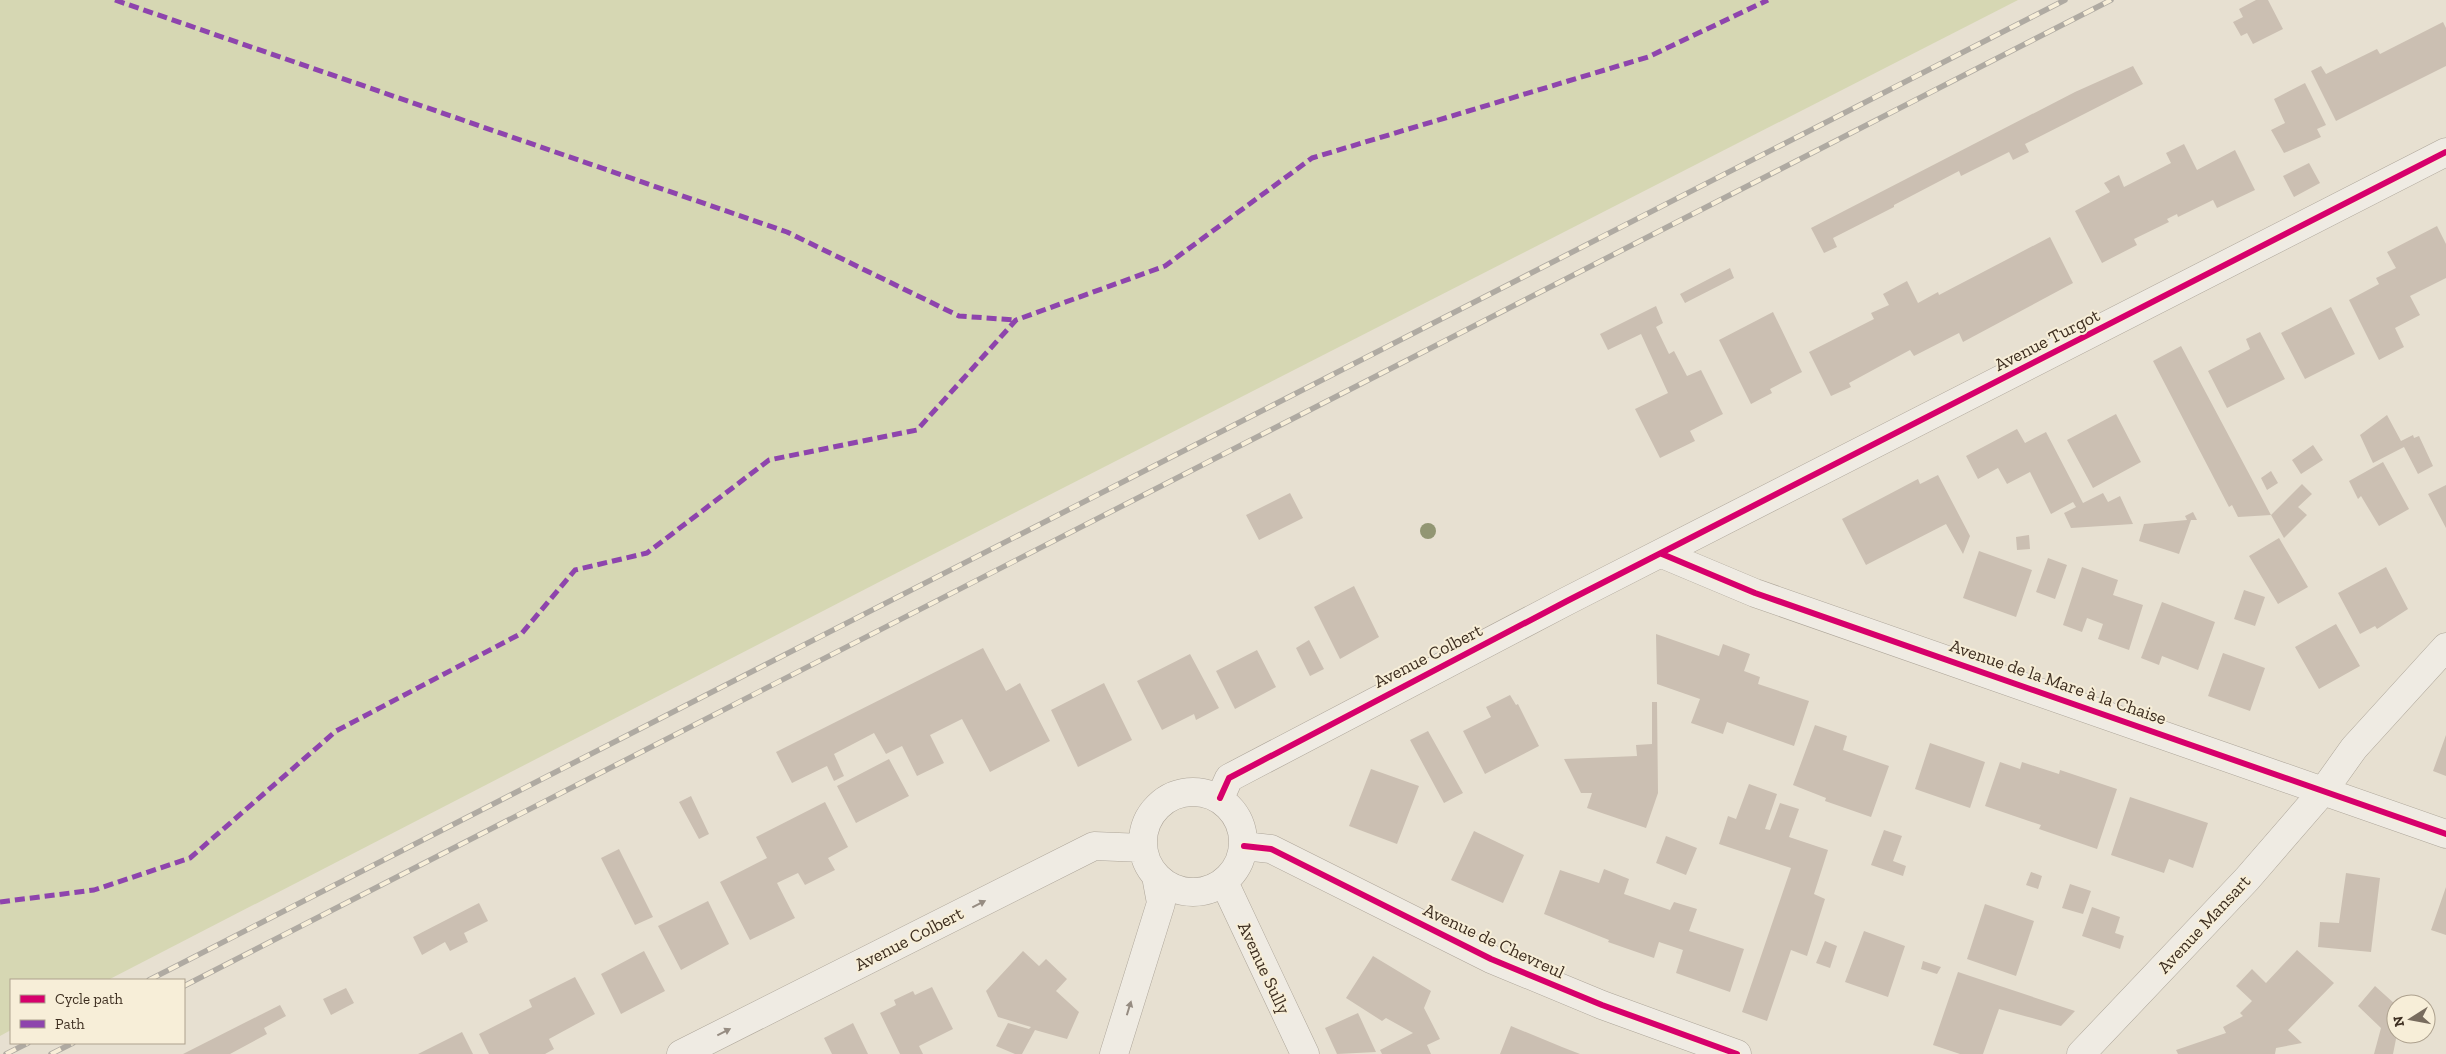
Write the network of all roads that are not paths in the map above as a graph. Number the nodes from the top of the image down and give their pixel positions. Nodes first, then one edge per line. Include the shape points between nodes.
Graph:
1 (2446, 152) edge
2 (1662, 554) junction
3 (2446, 646) edge
4 (2324, 790) junction
5 (1220, 798) junction
6 (2446, 834) edge
7 (1244, 846) junction
8 (1143, 848) junction
9 (1156, 876) junction
10 (1224, 882) junction
11 (681, 1054) edge
12 (1114, 1054) edge
13 (1305, 1054) edge
14 (1737, 1054) edge
15 (2081, 1054) edge

1 - 2 street, Avenue Turgot
2 - 4 street, Avenue de la Mare à la Chaise via 1755,592
2 - 5 street, Avenue Colbert via 1430,671 1229,778
3 - 4 street, Avenue Mansart via 2354,748
4 - 6 street, Avenue de la Mare à la Chaise
4 - 15 street, Avenue Mansart via 2246,879
5 - 7 street via 1239,818
5 - 8 street via 1204,792 1172,795 1149,817
7 - 10 street via 1241,860
7 - 14 street, Avenue de Chevreul via 1270,849 1491,959 1602,1005
8 - 9 street via 1147,863
11 -> 8 street, Avenue Colbert via 1094,846
9 - 10 street via 1181,891 1211,889
12 -> 9 street via 1161,903
10 - 13 street, Avenue Sully

